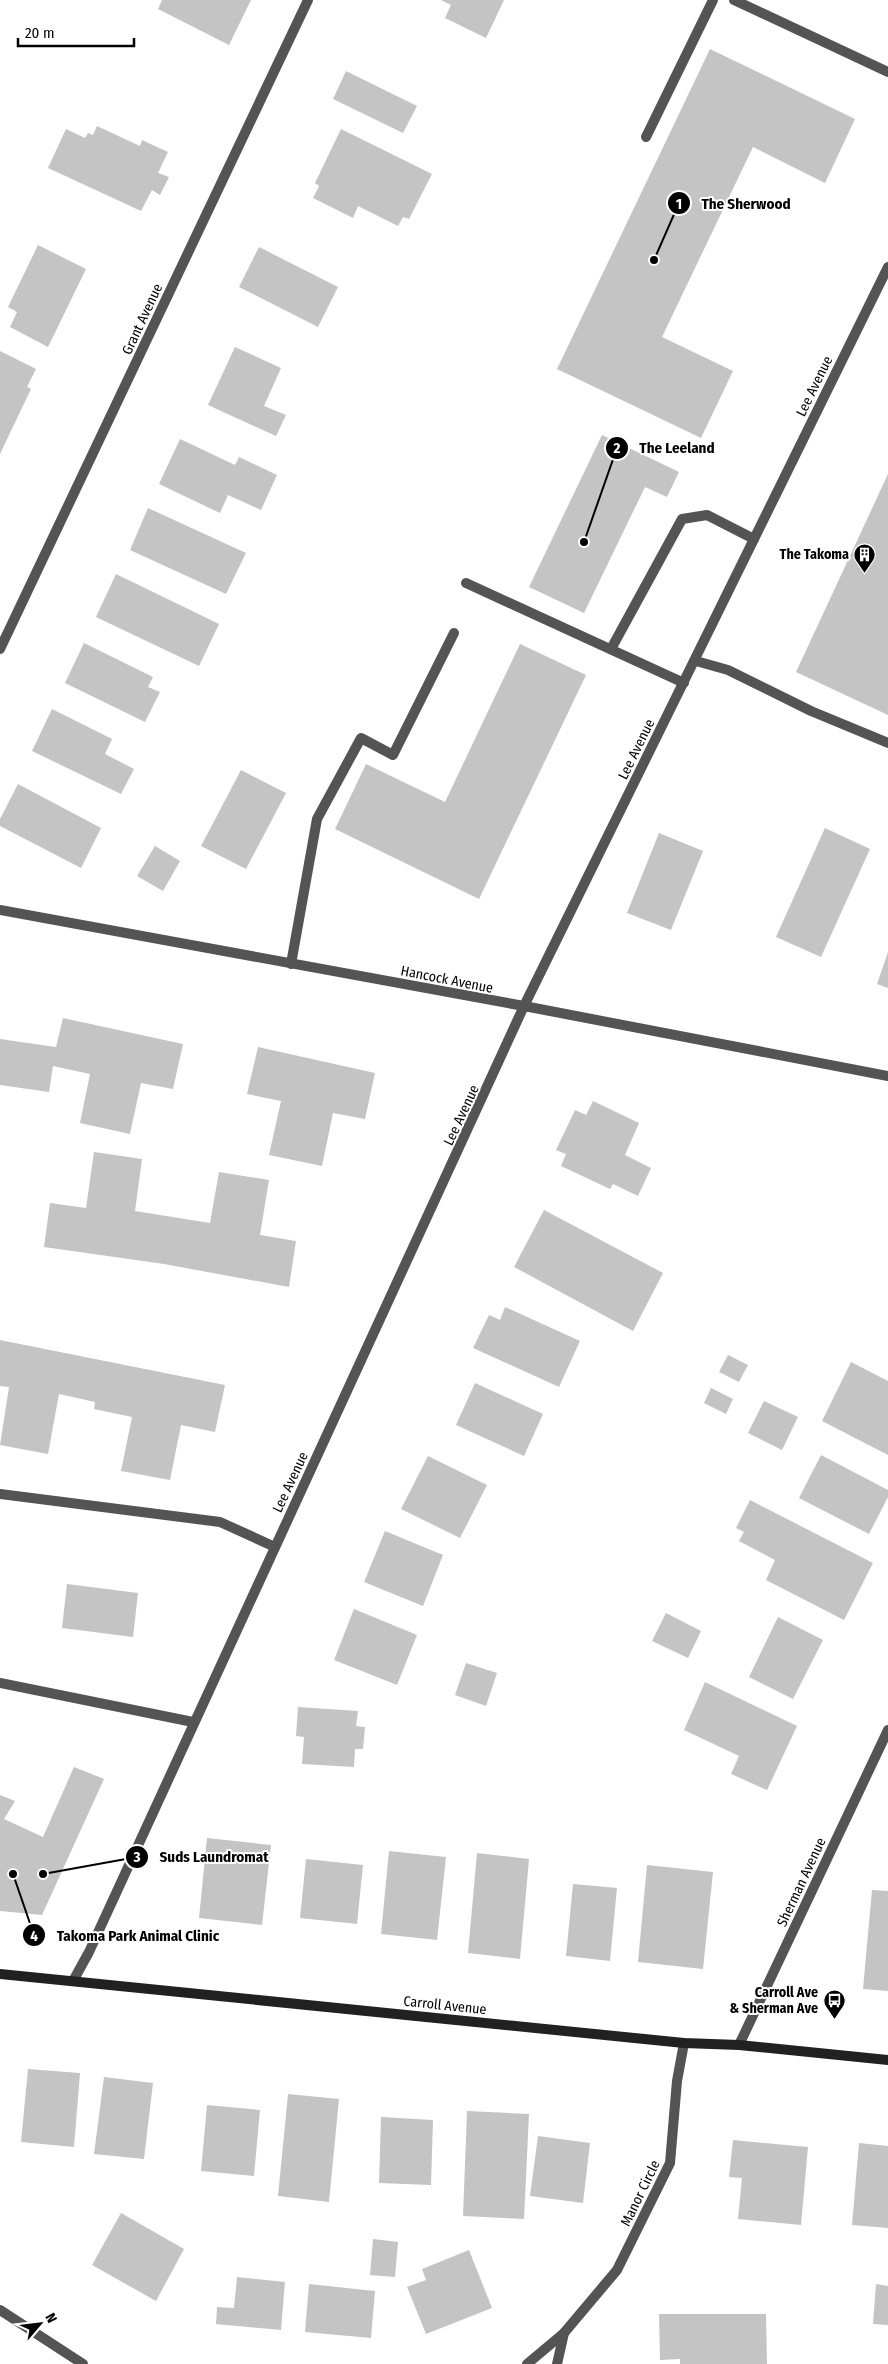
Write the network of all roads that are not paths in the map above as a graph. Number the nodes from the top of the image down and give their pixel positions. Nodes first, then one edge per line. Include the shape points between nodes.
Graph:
1 (308, 0) edge
2 (713, 0) edge
3 (734, 0) edge
4 (888, 72) edge
5 (646, 137) dead end
6 (888, 267) edge
7 (754, 540) junction
8 (466, 583) dead end
9 (454, 633) dead end
10 (0, 649) edge
11 (611, 649) junction
12 (696, 661) junction
13 (684, 683) junction
14 (888, 743) edge
15 (0, 910) edge
16 (291, 964) junction
17 (524, 1006) junction
18 (888, 1076) edge
19 (0, 1494) edge
20 (275, 1547) junction
21 (0, 1683) edge
22 (193, 1722) junction
23 (888, 1730) edge
24 (0, 1974) edge
25 (73, 1981) junction
26 (684, 2042) junction
27 (739, 2045) junction
28 (888, 2060) edge
29 (0, 2310) edge
30 (564, 2333) junction
31 (83, 2364) edge
32 (528, 2364) edge
33 (557, 2364) edge

1 - 10 street, Grant Avenue
2 - 5 street
3 - 4 street
6 - 7 street, Lee Avenue
7 - 11 street via 707,515 682,520
7 - 12 street, Lee Avenue
8 - 11 street
9 - 16 street via 392,755 361,738 317,819
11 - 13 street
12 - 13 street, Lee Avenue
12 - 14 street via 728,670 811,711
13 - 17 street, Lee Avenue
15 - 16 street, Hancock Avenue
16 - 17 street, Hancock Avenue
17 - 18 street, Hancock Avenue
17 - 20 street, Lee Avenue
19 - 20 street via 220,1522
20 - 22 street, Lee Avenue
21 - 22 street
22 - 25 street, Lee Avenue
23 - 27 street, Sherman Avenue
24 - 25 main road, Carroll Avenue
25 - 26 main road, Carroll Avenue
26 - 27 main road, Carroll Avenue
26 - 30 street, Manor Circle via 670,2163 618,2270
27 - 28 main road, Carroll Avenue
29 - 31 street
30 - 32 street, Manor Circle
30 - 33 street, Manor Circle

